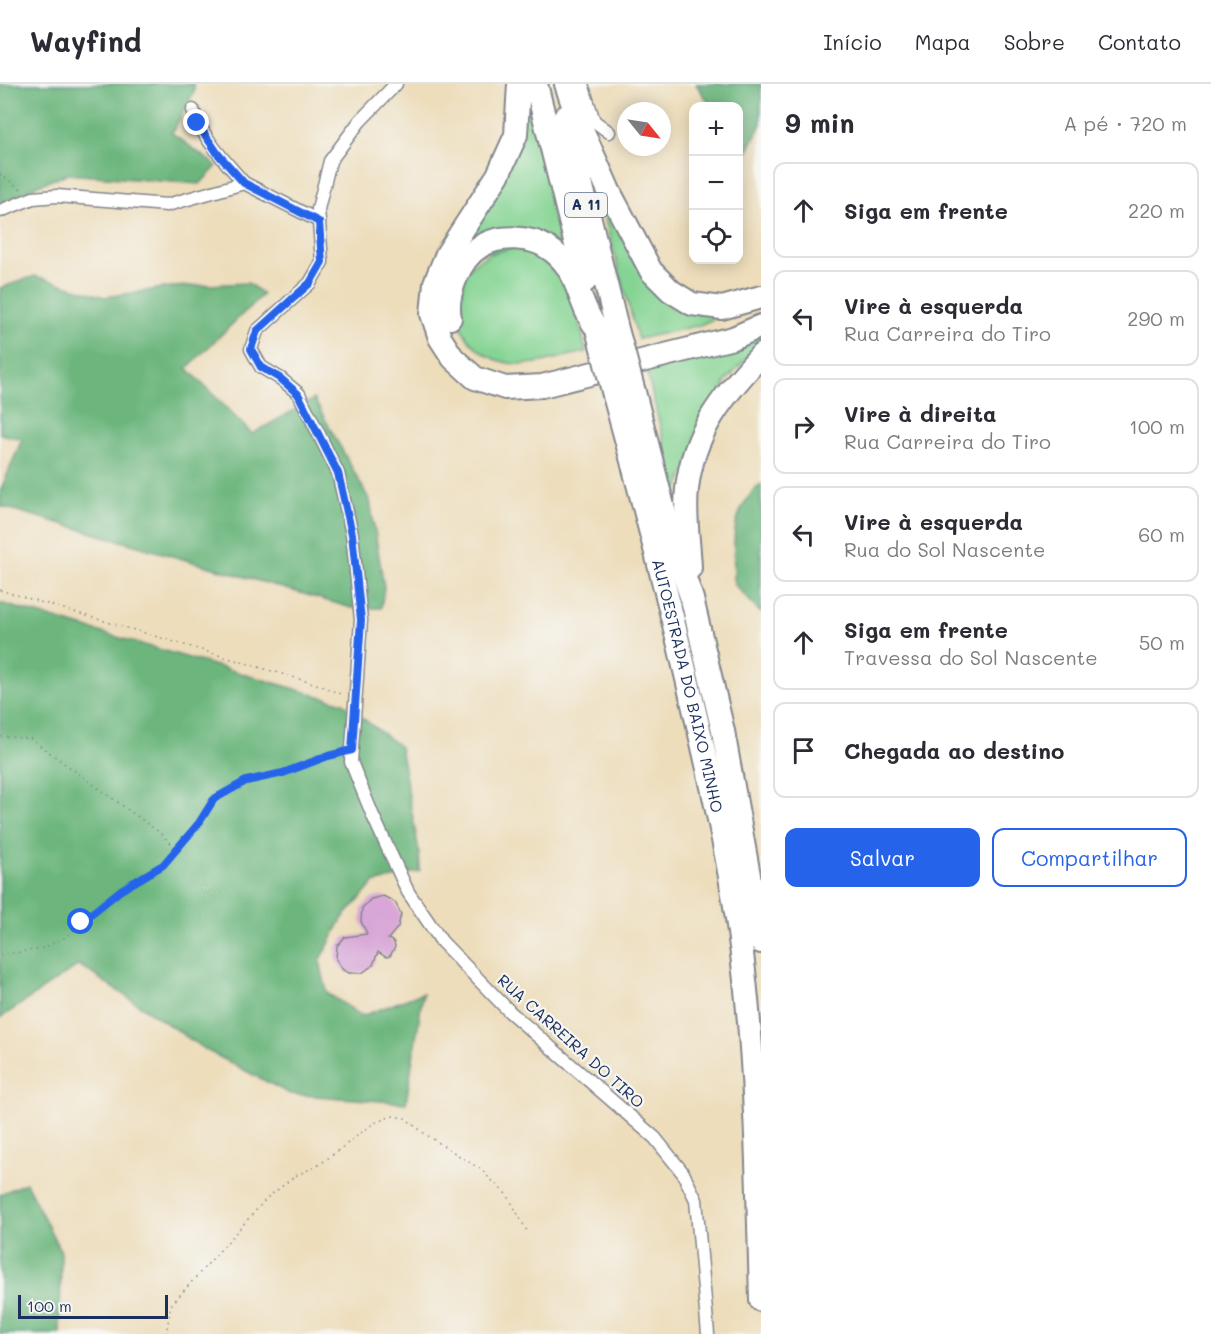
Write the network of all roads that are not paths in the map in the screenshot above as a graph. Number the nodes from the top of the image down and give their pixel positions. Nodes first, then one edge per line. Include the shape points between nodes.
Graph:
1 (396, 84) edge
2 (519, 84) edge
3 (536, 84) edge
4 (557, 84) edge
5 (566, 84) edge
6 (582, 84) edge
7 (193, 110) dead end
8 (609, 132) dead end
9 (244, 183) junction
10 (0, 211) edge
11 (319, 222) junction
12 (761, 297) edge
13 (761, 308) edge
14 (761, 326) edge
15 (606, 327) junction
16 (761, 355) edge
17 (624, 393) junction
18 (692, 599) junction
19 (761, 942) edge
20 (761, 1300) edge
21 (708, 1334) edge

1 - 11 street, RUA CARREIRA DO TIRO via 330,161 318,209
2 - 14 highway via 516,135 498,176 447,254 435,283 432,314 440,338 453,358 475,378 505,388 542,386 733,338
3 - 15 highway, AUTOESTRADA DO BAIXO MINHO / A 11
4 - 15 highway, AUTOESTRADA DO BAIXO MINHO / A 11
5 - 12 highway via 609,191 651,271 670,291 692,304 722,308
6 - 8 street via 594,121
7 - 9 street via 214,148
9 - 10 street via 167,205 57,196 33,198
9 - 11 street
11 - 21 street, RUA CARREIRA DO TIRO via 322,262 310,283 257,331 251,349 261,367 298,394 338,473 352,534 361,620 351,762 404,883 442,942 510,1012 655,1138 683,1173 696,1200
13 - 15 highway via 756,314 729,324 540,371 509,373 482,364 463,348 448,311 450,290 463,264 481,246 526,238 547,247 566,263 588,317
15 - 17 highway, AUTOESTRADA DO BAIXO MINHO / A 11, bridge
16 - 18 highway via 722,399 695,450 687,490
17 - 18 highway, AUTOESTRADA DO BAIXO MINHO / A 11
17 - 20 highway, AUTOESTRADA DO BAIXO MINHO / A 11 via 711,781 742,953 756,1138
18 - 19 highway, AUTOESTRADA DO BAIXO MINHO / A 11 via 728,753

